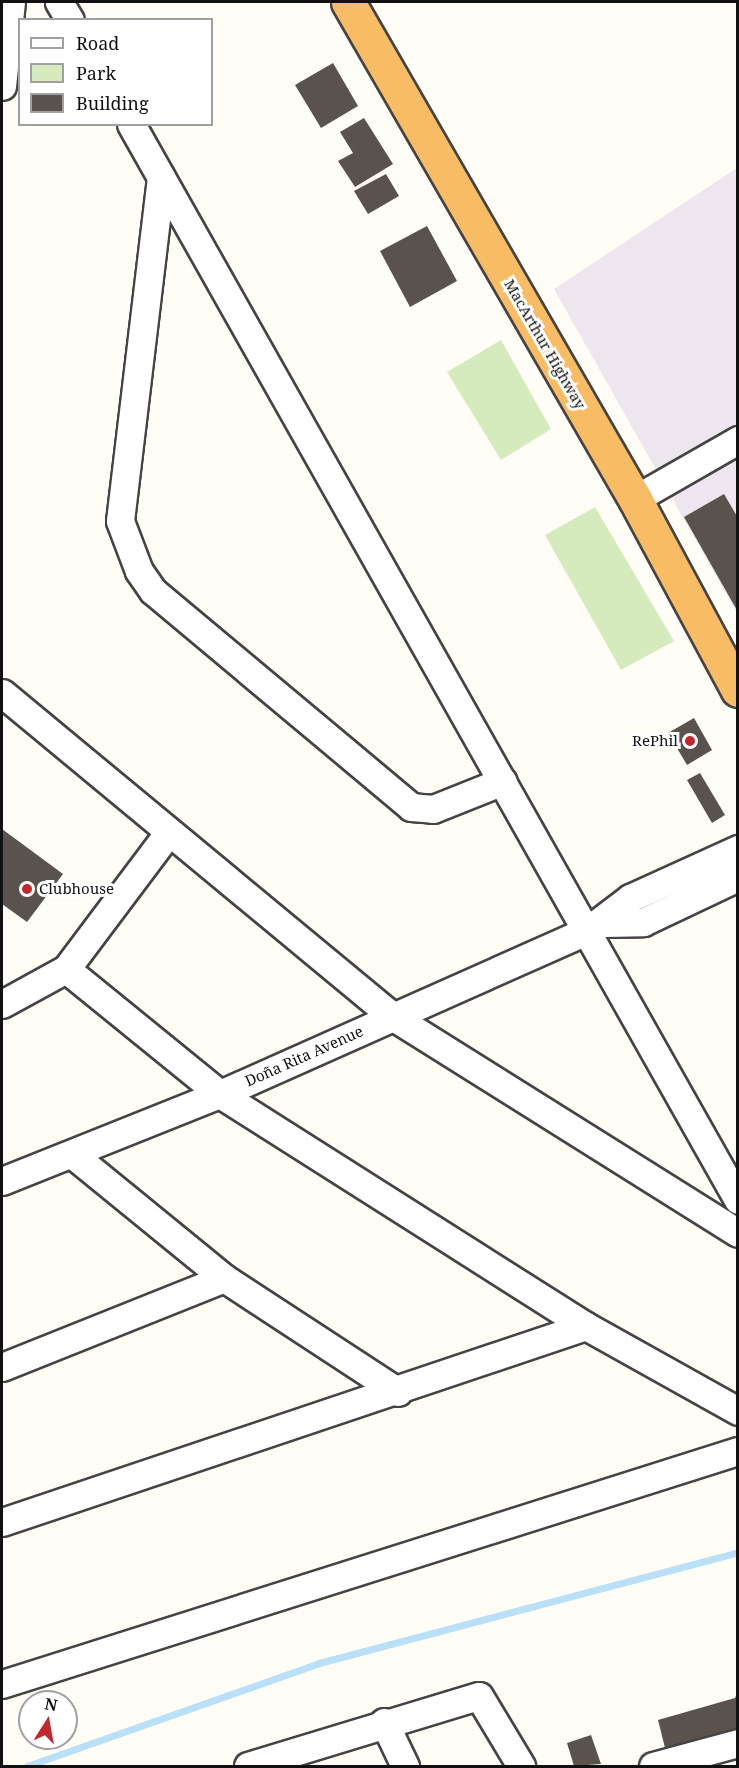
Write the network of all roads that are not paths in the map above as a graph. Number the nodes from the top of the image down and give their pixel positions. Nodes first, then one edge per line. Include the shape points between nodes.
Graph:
1 (11, 2) edge
2 (59, 2) edge
3 (348, 2) edge
4 (69, 18) edge
5 (2, 86) edge
6 (132, 126) edge
7 (161, 177) junction
8 (738, 440) edge
9 (635, 499) junction
10 (738, 690) edge
11 (2, 693) edge
12 (503, 781) junction
13 (169, 832) junction
14 (738, 849) edge
15 (738, 877) edge
16 (596, 927) junction
17 (66, 969) junction
18 (2, 1004) edge
19 (392, 1016) junction
20 (220, 1094) junction
21 (72, 1154) junction
22 (2, 1181) edge
23 (738, 1200) edge
24 (738, 1233) edge
25 (224, 1278) junction
26 (586, 1326) junction
27 (2, 1367) edge
28 (398, 1392) junction
29 (738, 1411) edge
30 (738, 1451) edge
31 (2, 1522) edge
32 (2, 1684) edge
33 (384, 1722) junction
34 (738, 1743) edge
35 (287, 1761) edge
36 (248, 1767) edge
37 (405, 1767) edge
38 (521, 1767) edge
39 (653, 1767) edge

1 - 5 street
2 - 4 street
3 - 9 highway, MacArthur Highway
6 - 7 street
7 - 12 street
7 - 12 street via 120,521 139,572 153,591 411,807 433,809
8 - 9 street
9 - 10 highway, MacArthur Highway
11 - 13 street
12 - 16 street
13 - 17 street
13 - 19 street
14 - 16 street, Doña Rita Avenue via 630,898
15 - 16 street, Doña Rita Avenue via 643,922
16 - 19 street, Doña Rita Avenue
16 - 23 street
17 - 18 street
17 - 20 street
19 - 20 street, Doña Rita Avenue
19 - 24 street
20 - 21 street, Doña Rita Avenue
20 - 26 street
21 - 22 street, Doña Rita Avenue
21 - 25 street
25 - 27 street
25 - 28 street
26 - 28 street
26 - 29 street
28 - 31 street
30 - 32 street
33 - 35 street
33 - 37 street
33 - 38 street via 479,1696
34 - 39 street
35 - 36 street

